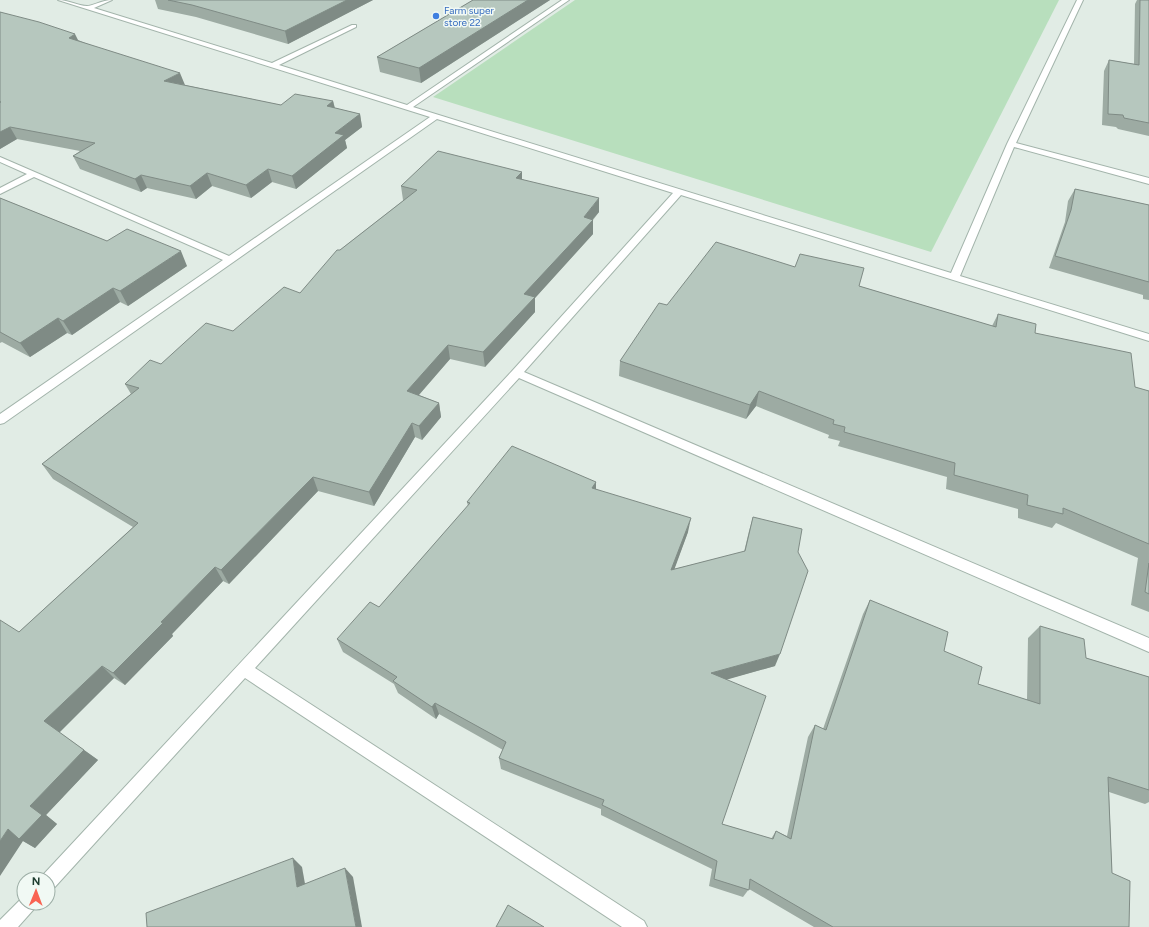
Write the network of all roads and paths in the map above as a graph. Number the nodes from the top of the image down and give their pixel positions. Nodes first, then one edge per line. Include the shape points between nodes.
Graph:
1 (61, 0) edge
2 (109, 0) edge
3 (566, 0) edge
4 (1080, 0) edge
5 (88, 8) junction
6 (354, 26) dead end
7 (272, 66) junction
8 (407, 108) junction
9 (436, 116) junction
10 (1011, 144) junction
11 (0, 159) edge
12 (34, 174) junction
13 (1149, 181) edge
14 (0, 191) edge
15 (679, 192) junction
16 (230, 260) junction
17 (954, 278) junction
18 (1149, 338) edge
19 (518, 373) junction
20 (0, 420) edge
21 (1149, 645) edge
22 (244, 669) junction
23 (56, 873) edge
24 (21, 911) edge
25 (6, 927) edge
26 (638, 927) edge

1 - 5 street
2 - 5 street
3 - 8 street
4 - 10 street
5 - 7 street
6 - 7 street
7 - 8 street
8 - 9 street
9 - 15 street
9 - 16 street
10 - 13 street
10 - 17 street
11 - 12 street
12 - 14 street
12 - 16 street
15 - 17 street
15 - 19 street
16 - 20 street
17 - 18 street
19 - 21 street
19 - 22 street
22 - 23 street
22 - 26 street
24 - 25 street

